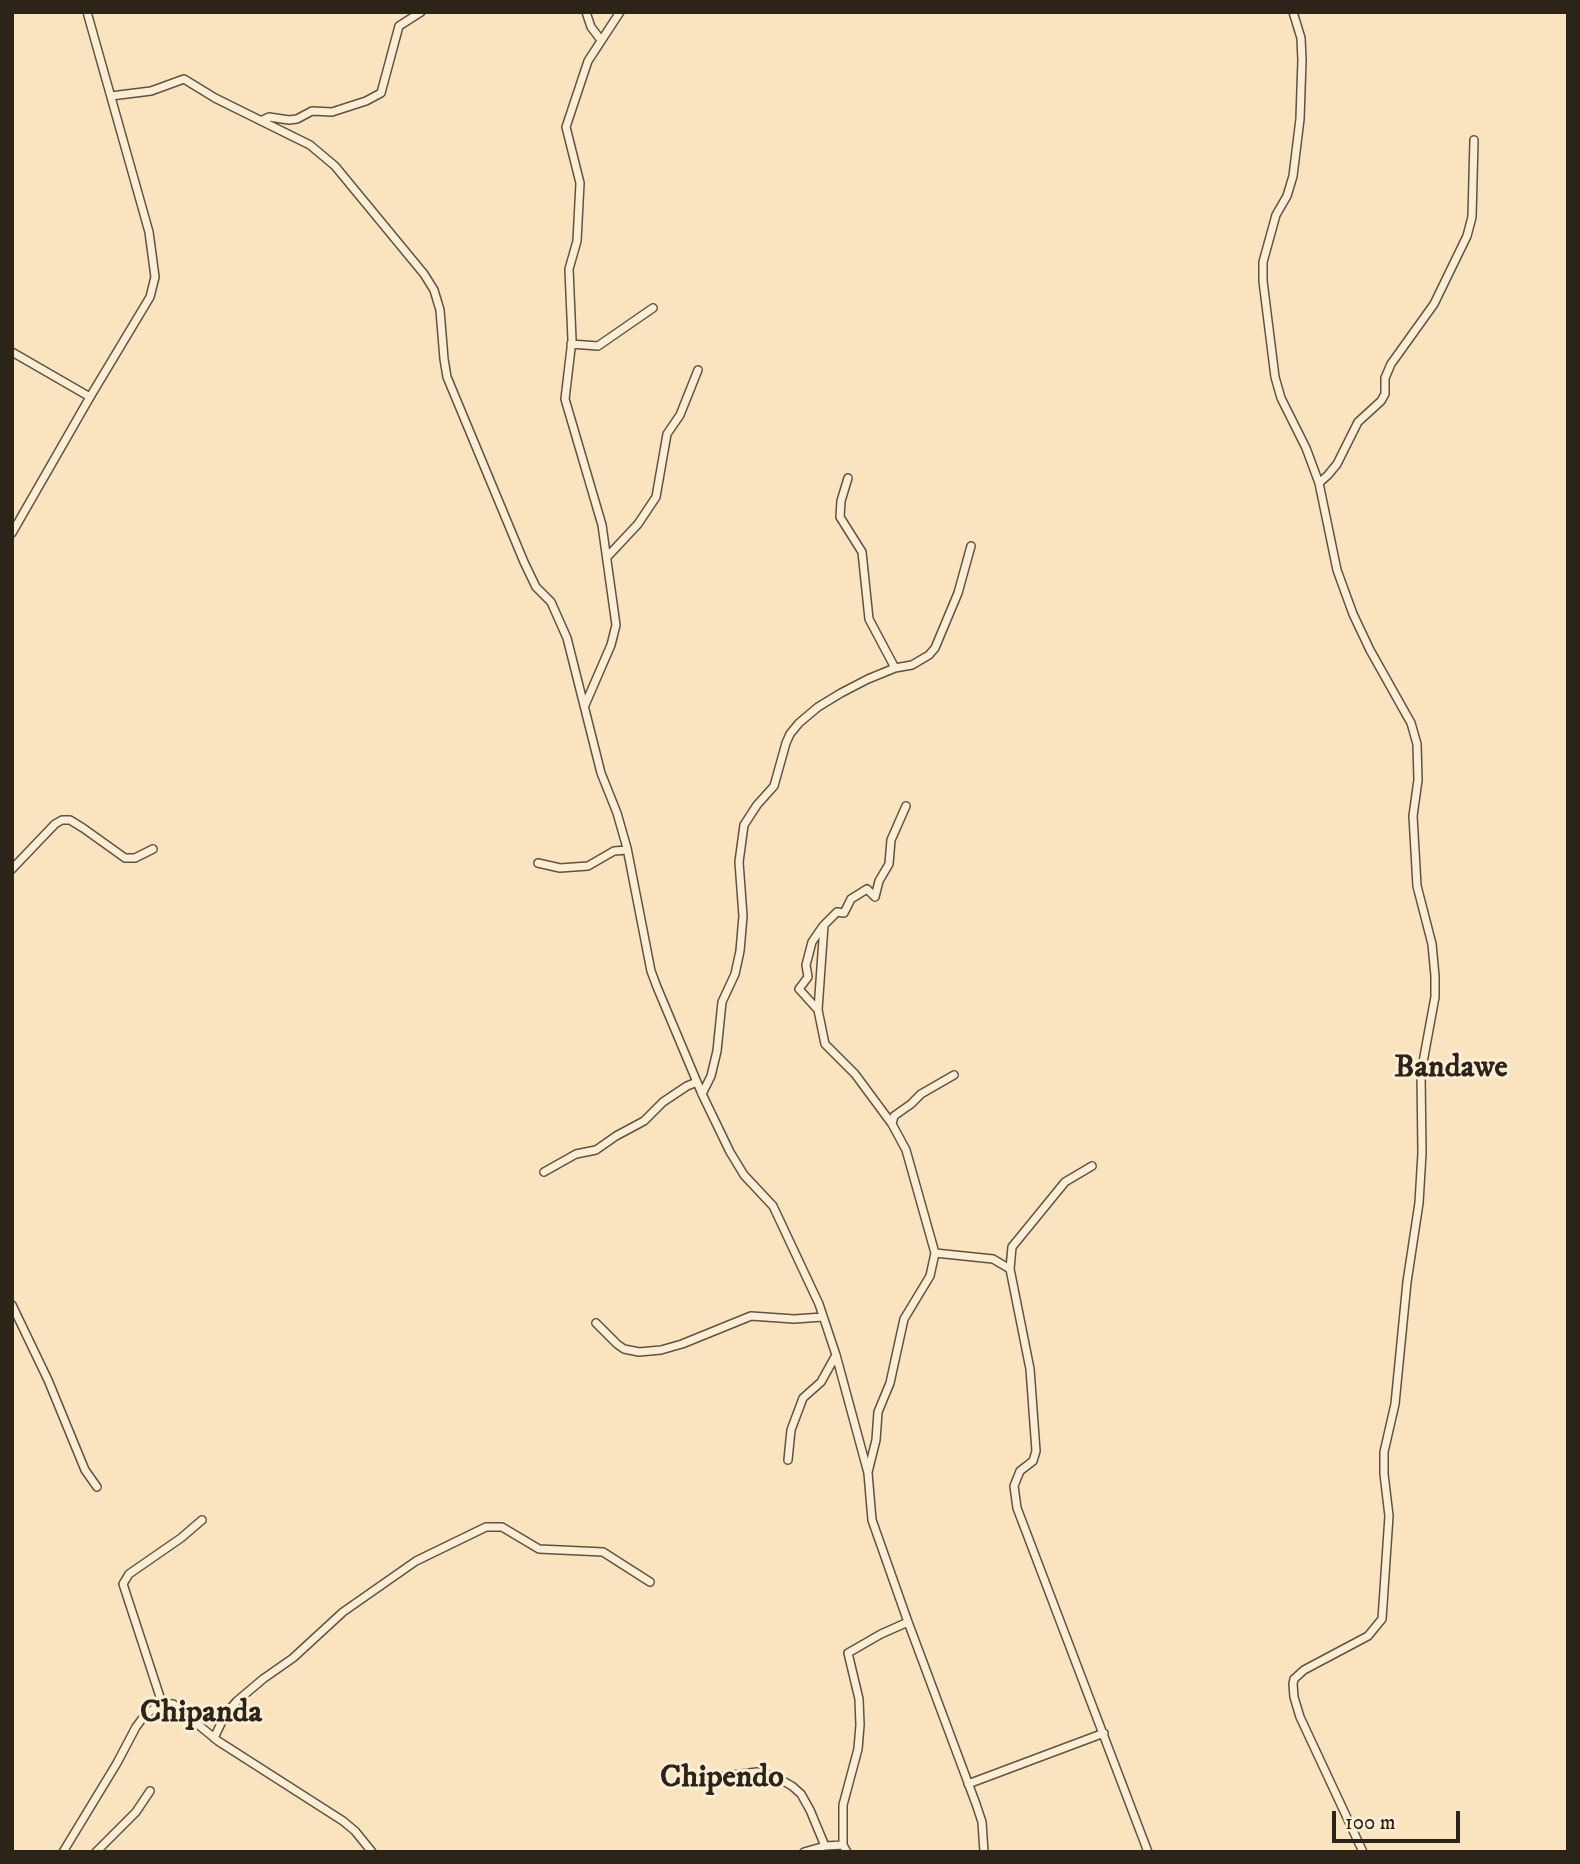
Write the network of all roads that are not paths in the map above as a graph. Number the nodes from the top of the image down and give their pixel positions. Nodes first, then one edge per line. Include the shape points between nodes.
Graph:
1 (87, 12) edge
2 (421, 12) edge
3 (586, 12) edge
4 (620, 12) edge
5 (1293, 12) edge
6 (601, 40) junction
7 (111, 96) junction
8 (261, 121) junction
9 (1474, 140) dead end
10 (653, 308) dead end
11 (571, 344) junction
12 (12, 352) edge
13 (698, 370) dead end
14 (90, 397) junction
15 (848, 478) dead end
16 (1319, 483) junction
17 (12, 533) edge
18 (971, 547) dead end
19 (608, 556) junction
20 (895, 668) junction
21 (584, 705) junction
22 (906, 806) dead end
23 (153, 849) dead end
24 (627, 850) junction
25 (538, 863) dead end
26 (12, 869) edge
27 (824, 925) junction
28 (818, 1010) junction
29 (954, 1075) dead end
30 (697, 1082) junction
31 (702, 1094) junction
32 (892, 1124) junction
33 (1092, 1166) dead end
34 (544, 1172) dead end
35 (935, 1253) junction
36 (1010, 1269) junction
37 (12, 1304) edge
38 (823, 1317) junction
39 (596, 1323) dead end
40 (836, 1355) junction
41 (788, 1460) dead end
42 (868, 1473) junction
43 (97, 1487) dead end
44 (202, 1520) dead end
45 (650, 1582) dead end
46 (908, 1622) junction
47 (162, 1703) junction
48 (1104, 1733) junction
49 (214, 1738) junction
50 (717, 1777) dead end
51 (968, 1784) junction
52 (150, 1791) dead end
53 (825, 1846) junction
54 (845, 1848) edge
55 (63, 1852) edge
56 (96, 1852) edge
57 (372, 1852) edge
58 (804, 1852) edge
59 (984, 1852) edge
60 (1147, 1852) edge
61 (1363, 1852) edge

1 - 7 street
2 - 8 street via 399,26 381,93 332,111
3 - 6 street
4 - 6 street
5 - 16 street via 1301,37 1300,119 1293,176 1265,251 1263,282 1275,377
6 - 11 street via 581,78 566,127 580,183 577,241 569,269
7 - 8 street via 151,91 184,79
7 - 14 street via 149,232 155,277 149,297
8 - 21 street via 310,145 335,166 434,290 447,377 524,562 567,638
9 - 16 street via 1468,236 1434,304 1391,364 1381,401 1358,422 1337,464
10 - 11 street via 598,346
11 - 19 street via 565,399
12 - 14 street
13 - 19 street via 667,434 656,496
14 - 17 street
15 - 20 street via 840,517 862,552 867,613
16 - 61 street via 1337,570 1417,744 1413,816 1417,886 1435,976 1422,1073 1419,1203 1395,1404 1384,1452 1389,1516 1382,1619 1368,1636 1304,1670 1293,1684 1300,1717
18 - 20 street via 958,593 934,648 924,659
19 - 21 street via 615,634
20 - 31 street via 841,693 800,723 786,743 774,786 744,825 738,862 743,916 740,951 722,1002 713,1068
21 - 24 street
22 - 27 street via 875,897 867,889 851,900 844,913 836,912
23 - 26 street via 125,858 77,824 62,820
24 - 25 street via 614,851 588,866 560,868
24 - 30 street via 651,971
27 - 28 street
27 - 28 street via 811,942 807,977 799,989
28 - 32 street via 825,1044 855,1074
29 - 32 street via 921,1094 894,1116
30 - 31 street
30 - 34 street via 596,1150 576,1154
31 - 38 street via 744,1175 773,1206
32 - 35 street via 913,1168
33 - 36 street via 1065,1182 1021,1235 1012,1247
35 - 36 street via 992,1259
35 - 42 street via 930,1276 904,1319 890,1383 878,1412
36 - 48 street via 1030,1369 1036,1451 1013,1486 1017,1508
37 - 43 street via 85,1470
38 - 39 street via 751,1316 682,1344 639,1352 617,1344
38 - 40 street
40 - 41 street via 821,1381 803,1398 791,1430
40 - 42 street
42 - 46 street via 872,1520
44 - 47 street via 123,1584
45 - 49 street via 603,1552 539,1549 502,1527 486,1527 416,1561 344,1612 237,1702
46 - 51 street
46 - 54 street via 848,1653 860,1725 843,1805
47 - 49 street via 173,1704
47 - 55 street via 136,1727
48 - 51 street
48 - 60 street
49 - 57 street via 343,1821
50 - 53 street via 757,1772 792,1786 810,1810
51 - 59 street via 982,1822
52 - 56 street
53 - 54 street
53 - 58 street

